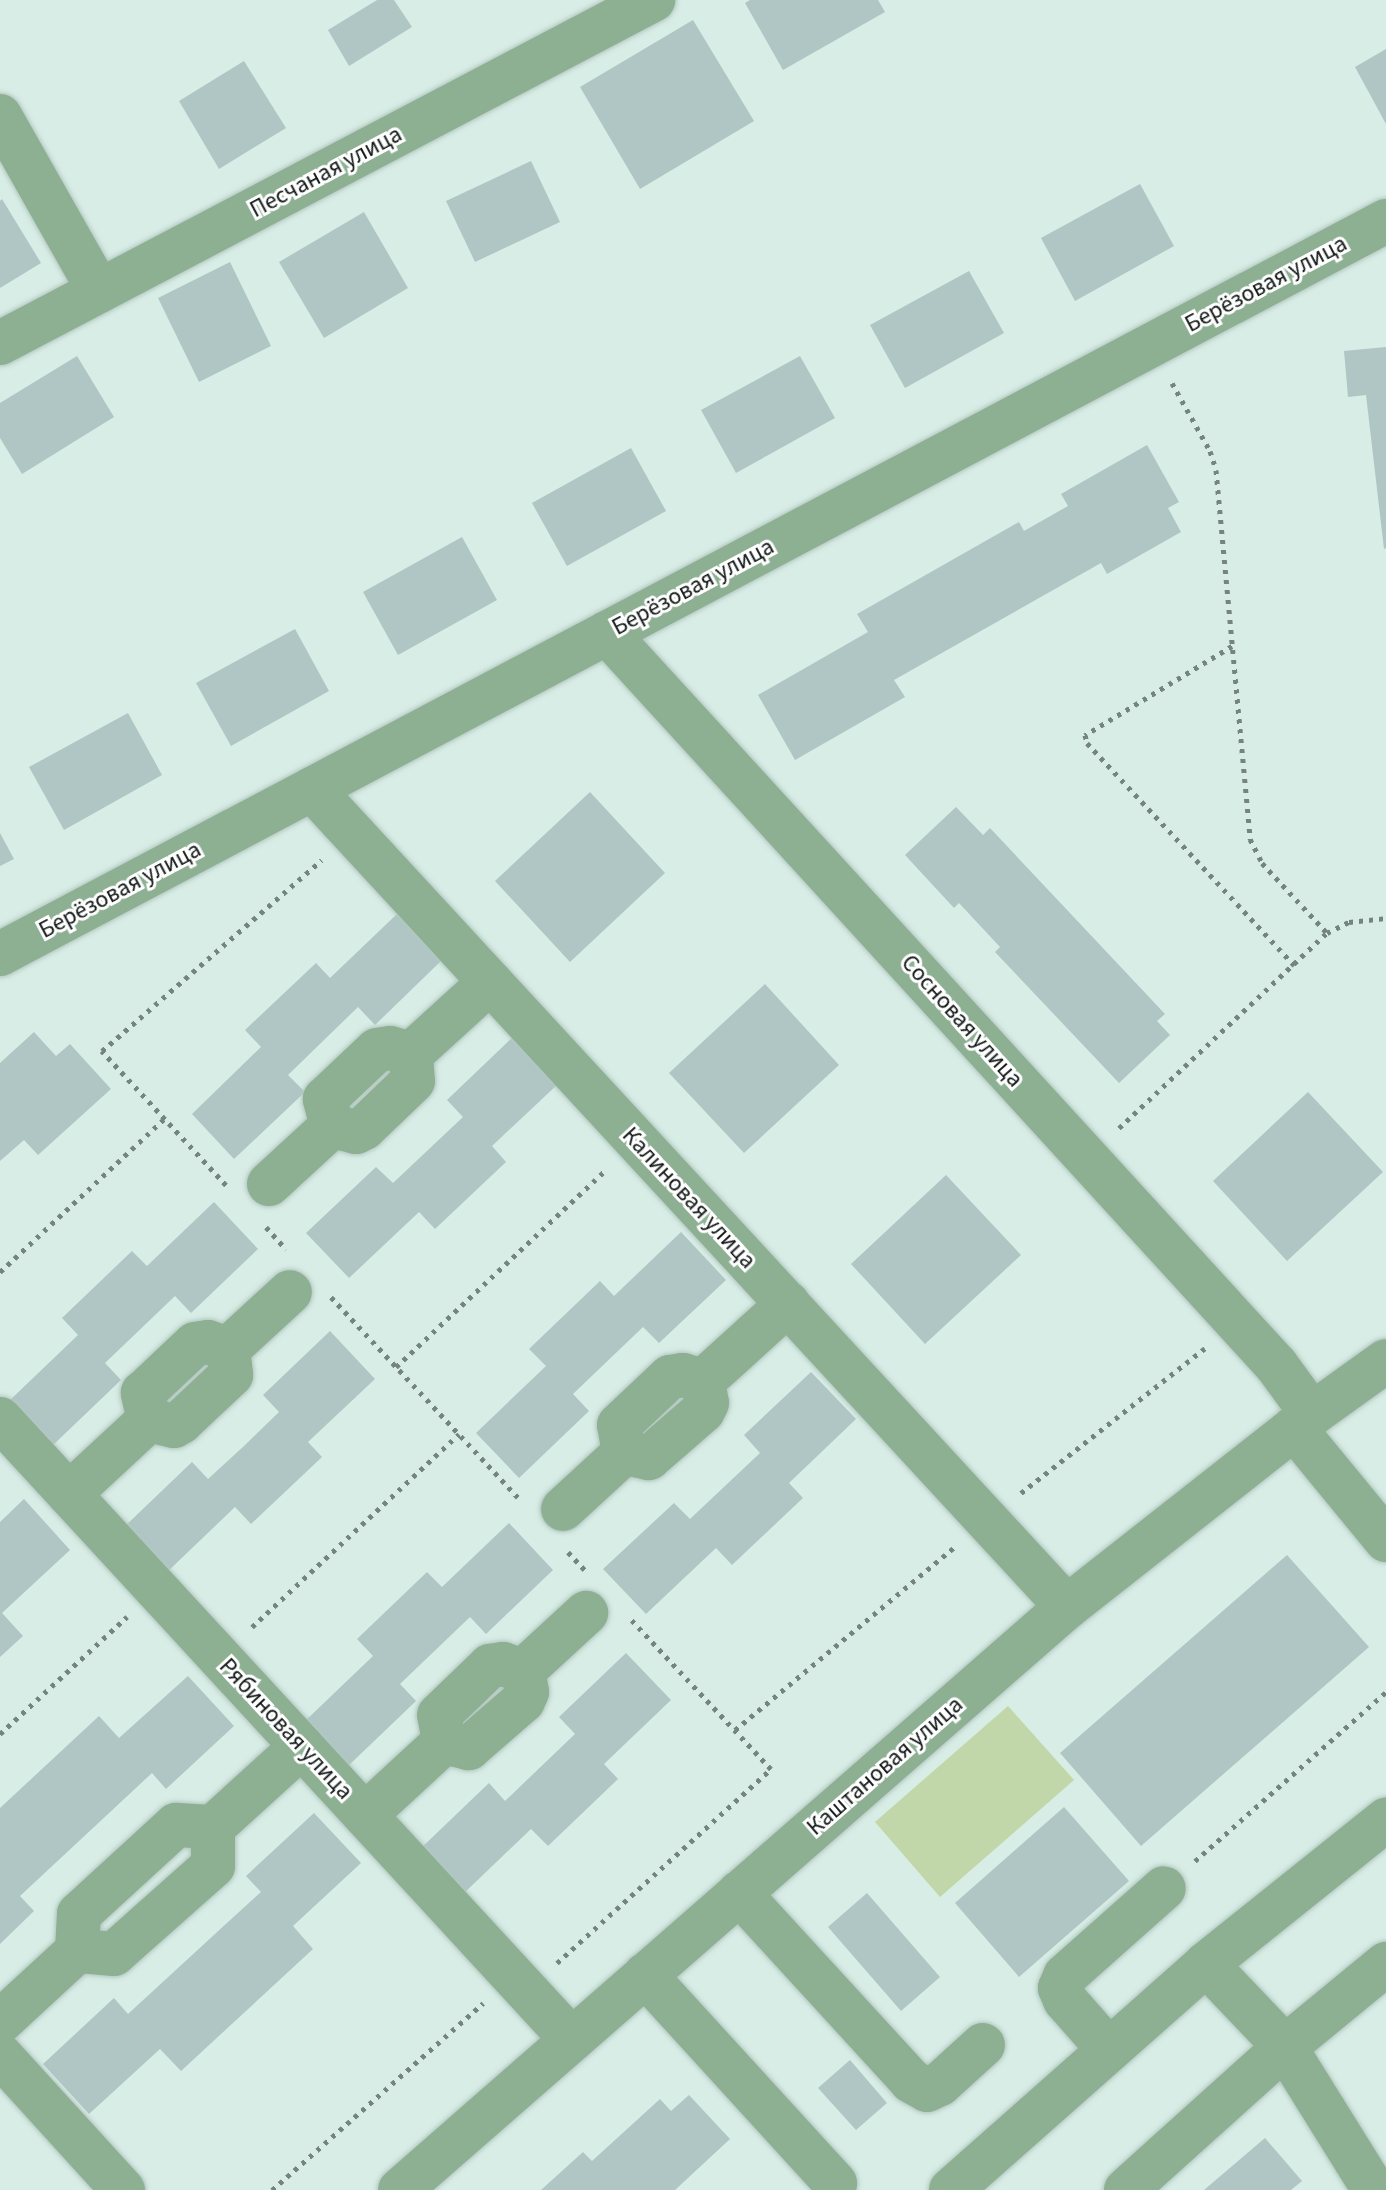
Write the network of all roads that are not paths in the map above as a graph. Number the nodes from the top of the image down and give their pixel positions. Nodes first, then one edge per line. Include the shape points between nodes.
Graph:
1 (653, 0) edge
2 (594, 13) edge
3 (0, 116) edge
4 (1386, 221) edge
5 (99, 291) junction
6 (0, 343) edge
7 (607, 633) junction
8 (312, 789) junction
9 (0, 954) edge
10 (490, 982) junction
11 (253, 1198) road end
12 (300, 1276) road end
13 (788, 1304) junction
14 (1386, 1361) edge
15 (1303, 1421) junction
16 (3, 1428) edge
17 (69, 1494) junction
18 (550, 1520) road end
19 (1386, 1540) edge
20 (600, 1600) road end
21 (1067, 1607) junction
22 (302, 1746) junction
23 (365, 1815) junction
24 (1386, 1820) edge
25 (1164, 1888) road end
26 (739, 1893) junction
27 (1206, 1964) junction
28 (1386, 1964) edge
29 (645, 1975) junction
30 (0, 2022) edge
31 (572, 2040) junction
32 (983, 2045) dead end
33 (1285, 2047) junction
34 (1109, 2050) junction
35 (0, 2055) edge
36 (835, 2183) dead end
37 (123, 2190) edge
38 (400, 2190) edge
39 (951, 2190) edge
40 (1126, 2190) edge
41 (1374, 2190) edge

1 - 2 street, Песчаная улица
2 - 5 street, Песчаная улица
3 - 5 street
4 - 7 street, Берёзовая улица
5 - 6 street, Песчаная улица
7 - 8 street, Берёзовая улица
7 - 15 street, Сосновая улица via 1277,1366
8 - 9 street, Берёзовая улица
8 - 10 street, Калиновая улица
10 - 11 street via 411,1054 377,1050 325,1099 332,1126
10 - 13 street, Калиновая улица
12 - 17 street via 228,1349 195,1344 143,1393 149,1420
13 - 18 street via 703,1381 670,1377 619,1425 624,1453
13 - 21 street, Калиновая улица
14 - 15 street, Каштановая улица
15 - 19 street, Сосновая улица
15 - 21 street, Каштановая улица
16 - 17 street, Рябиновая улица
17 - 22 street, Рябиновая улица
20 - 23 street via 523,1671 490,1666 439,1715 444,1742
21 - 26 street, Каштановая улица
22 - 23 street, Рябиновая улица
22 - 30 street via 213,1827 176,1825 79,1914 77,1951
23 - 31 street, Рябиновая улица
24 - 27 street
25 - 34 street via 1065,1976 1060,1988
26 - 29 street, Каштановая улица
26 - 32 street via 911,2081 927,2090 940,2084
27 - 33 street
27 - 34 street
28 - 33 street
29 - 31 street, Каштановая улица
29 - 36 street
31 - 38 street, Каштановая улица
33 - 40 street
33 - 41 street
34 - 39 street
35 - 37 street

